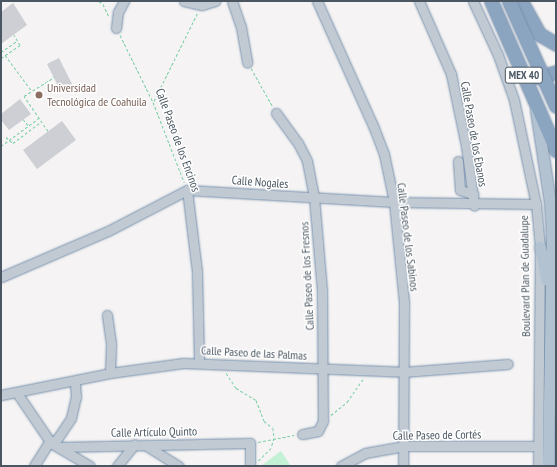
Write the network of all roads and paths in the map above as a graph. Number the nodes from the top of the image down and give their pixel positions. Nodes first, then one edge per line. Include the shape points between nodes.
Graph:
1 (99, 1) edge
2 (124, 1) edge
3 (184, 1) edge
4 (215, 1) edge
5 (232, 1) edge
6 (317, 1) edge
7 (419, 1) edge
8 (473, 1) edge
9 (491, 1) edge
10 (496, 1) edge
11 (509, 1) edge
12 (521, 1) edge
13 (202, 5) junction
14 (116, 28) junction
15 (14, 35) dead end
16 (17, 41) junction
17 (556, 44) edge
18 (1, 52) edge
19 (5, 55) junction
20 (1, 58) edge
21 (247, 62) joint
22 (556, 72) edge
23 (54, 77) dead end
24 (556, 78) edge
25 (31, 91) junction
26 (153, 102) junction
27 (535, 105) junction
28 (556, 106) edge
29 (276, 113) joint
30 (39, 118) junction
31 (23, 119) dead end
32 (42, 122) junction
33 (28, 126) junction
34 (48, 131) dead end
35 (556, 135) edge
36 (6, 137) dead end
37 (9, 141) junction
38 (1, 146) edge
39 (556, 150) edge
40 (458, 161) dead end
41 (187, 190) junction
42 (473, 194) junction
43 (314, 197) junction
44 (394, 202) junction
45 (536, 204) junction
46 (474, 205) junction
47 (540, 247) junction
48 (1, 277) edge
49 (107, 315) dead end
50 (199, 362) junction
51 (213, 363) junction
52 (508, 364) dead end
53 (322, 368) junction
54 (365, 370) junction
55 (403, 372) junction
56 (110, 373) junction
57 (75, 381) junction
58 (17, 394) junction
59 (1, 395) edge
60 (323, 422) junction
61 (550, 426) junction
62 (302, 434) joint
63 (274, 438) junction
64 (135, 444) junction
65 (250, 444) junction
66 (556, 444) edge
67 (54, 445) junction
68 (145, 445) junction
69 (404, 446) junction
70 (538, 446) junction
71 (353, 462) edge
72 (253, 464) edge
73 (34, 466) edge
74 (90, 466) edge
75 (117, 466) edge
76 (178, 466) edge
77 (341, 466) edge
78 (403, 466) edge
79 (538, 466) edge
80 (548, 466) edge

1 - 14 path, Calle Paseo de los Encinos
2 - 14 street via 118,12
3 - 13 street
4 - 13 street
5 - 21 street via 241,26
6 - 44 street, Calle Paseo de los Sabinos via 384,154
7 - 42 street, Calle Paseo de los Ebanos via 451,74 465,139
8 - 45 street, Boulevard Plan de Guadalupe via 498,55 514,100
9 - 27 highway, MEX 40
10 - 22 highway via 529,74 538,77
11 - 28 highway, MEX 40, bridge
12 - 17 highway via 539,34
13 - 26 path
14 - 26 path, Calle Paseo de los Encinos
15 - 16 path
16 - 18 path
16 - 19 path via 20,45
19 - 20 path
19 - 25 path
21 - 29 path
23 - 25 path
24 - 35 highway via 542,84 538,91
25 - 30 path via 24,96
26 - 41 path, Calle Paseo de los Encinos
27 - 39 highway, MEX 40
27 - 61 main road, Boulevard Plan de Guadalupe via 550,195 552,233
29 - 43 street, Calle Paseo de los Fresnos via 298,143 307,161
30 - 32 path
30 - 33 path
31 - 33 path
32 - 34 path
32 - 37 path via 13,143
33 - 37 path
36 - 37 path
37 - 38 path
40 - 42 street via 460,190
41 - 43 street, Calle Nogales
41 - 48 street via 108,232
41 - 50 street, Calle Paseo de los Encinos via 197,272
42 - 46 street, Calle Paseo de los Ebanos
43 - 44 street, Calle Nogales
43 - 53 street, Calle Paseo de los Fresnos via 322,290
44 - 46 street, Calle Nogales
44 - 55 street, Calle Paseo de los Sabinos via 402,267
45 - 46 street, Calle Nogales
45 - 47 street, Boulevard Plan de Guadalupe
47 - 61 main road via 546,276 545,398
47 - 70 street, Boulevard Plan de Guadalupe
49 - 56 street via 111,345
50 - 51 street, Calle Paseo de las Palmas
50 - 56 street, Calle Paseo de las Palmas
51 - 53 street, Calle Paseo de las Palmas
51 - 63 path via 227,375 236,388 256,400 264,422 273,428
52 - 55 street, Calle Paseo de las Palmas
53 - 54 street, Calle Paseo de las Palmas
53 - 60 street, Calle Paseo de los Fresnos
54 - 55 street, Calle Paseo de las Palmas
54 - 60 path via 364,378 347,402
55 - 69 street, Calle Paseo de los Sabinos
56 - 57 street, Calle Paseo de las Palmas
57 - 58 street, Calle Paseo de las Palmas
57 - 67 street via 73,412
58 - 59 street, Calle Paseo de las Palmas
58 - 67 street
60 - 62 street via 318,431
61 - 66 main road
61 - 80 main road, Boulevard Plan de Guadalupe
62 - 63 path
63 - 65 path
63 - 72 path via 268,454
64 - 67 street, Calle Artículo Quinto
64 - 68 street, Calle Artículo Quinto
64 - 75 street
65 - 68 street, Calle Artículo Quinto
65 - 72 street
67 - 73 street via 47,445
67 - 74 street
68 - 76 street
69 - 70 street, Calle Paseo de Cortés
69 - 71 street, Calle Paseo de Cortés via 378,449
69 - 78 street, Calle Paseo de los Sabinos
70 - 79 street, Boulevard Plan de Guadalupe
71 - 77 street, Calle Paseo de Cortés

